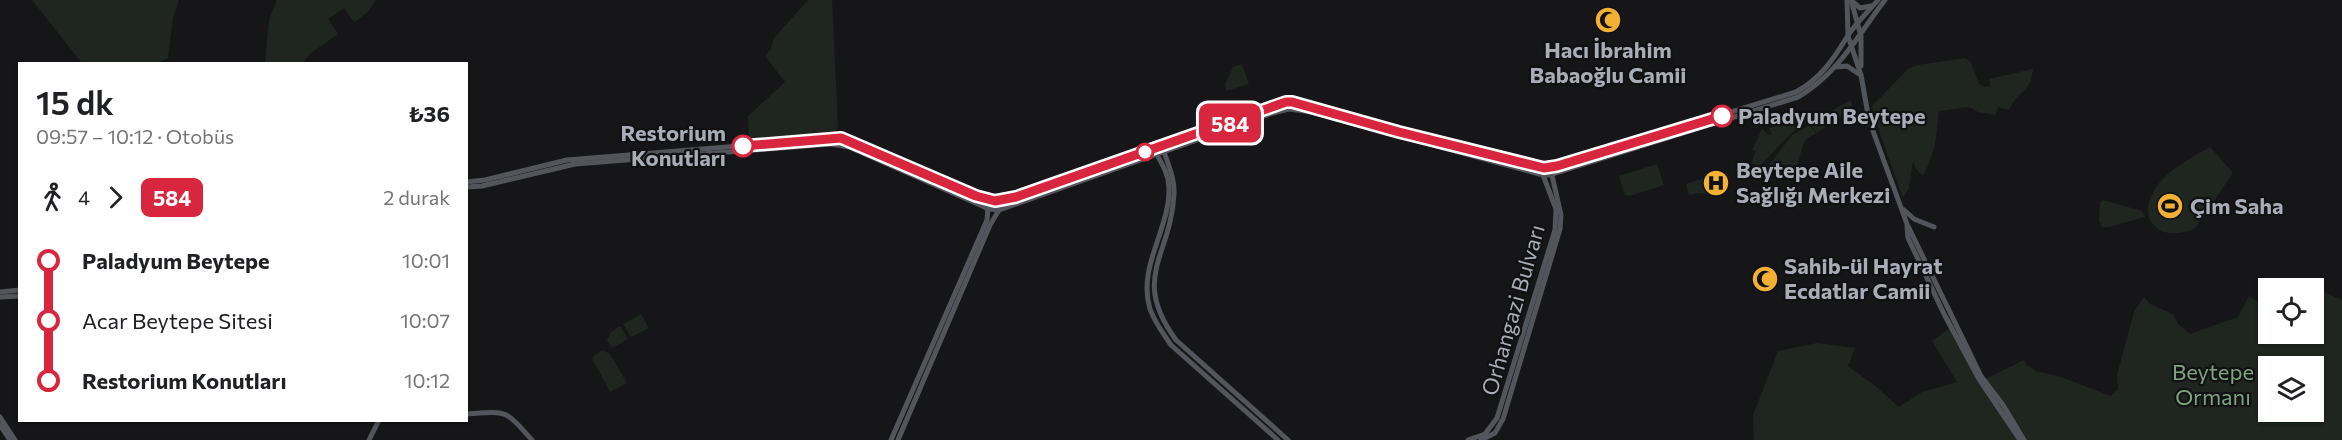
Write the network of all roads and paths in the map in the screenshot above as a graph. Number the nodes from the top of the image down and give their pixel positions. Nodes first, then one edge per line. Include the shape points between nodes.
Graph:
1 (1850, 0) edge
2 (1885, 0) edge
3 (1876, 2) edge
4 (1867, 13) junction
5 (1873, 17) junction
6 (1857, 24) junction
7 (1848, 36) junction
8 (1861, 36) junction
9 (1853, 47) junction
10 (1840, 49) junction
11 (1847, 53) junction
12 (1835, 68) junction
13 (1861, 75) junction
14 (1286, 102) junction
15 (1294, 102) junction
16 (1291, 109) junction
17 (1706, 123) junction
18 (839, 141) junction
19 (1162, 145) junction
20 (1154, 148) junction
21 (1164, 153) junction
22 (1157, 155) junction
23 (1547, 171) junction
24 (511, 176) junction
25 (468, 182) edge
26 (468, 187) edge
27 (995, 201) junction
28 (1900, 204) junction
29 (988, 208) junction
30 (999, 210) junction
31 (1934, 227) dead end
32 (1914, 243) junction
33 (1151, 279) junction
34 (18, 290) edge
35 (0, 292) edge
36 (18, 296) edge
37 (0, 297) edge
38 (1514, 376) junction
39 (913, 398) junction
40 (2000, 406) junction
41 (468, 414) edge
42 (0, 417) edge
43 (380, 422) edge
44 (0, 425) edge
45 (10, 440) edge
46 (15, 440) edge
47 (369, 440) edge
48 (532, 440) edge
49 (891, 440) edge
50 (898, 440) edge
51 (1278, 440) edge
52 (1288, 440) edge
53 (1468, 440) edge
54 (1481, 440) edge
55 (2022, 440) edge

1 - 3 main road via 1862,8
1 - 6 main road
1 - 7 main road
2 - 5 main road
3 - 4 main road
4 - 5 main road via 1867,18
4 - 6 main road
5 - 8 main road
6 - 7 main road
6 - 8 main road
7 - 9 main road
7 - 10 main road
8 - 9 main road
8 - 13 main road
9 - 11 main road
9 - 13 main road
10 - 11 main road via 1846,48
10 - 17 main road via 1824,72 1796,92
11 - 12 main road
12 - 13 main road via 1847,66
12 - 17 main road via 1798,97
13 - 28 main road via 1869,120
14 - 15 main road
14 - 16 main road
14 - 19 main road
15 - 16 main road
15 - 23 main road
16 - 21 main road
16 - 23 main road
17 - 23 main road
18 - 24 main road via 567,160
18 - 27 main road
18 - 29 main road
19 - 20 main road
19 - 21 main road
20 - 22 main road
20 - 27 main road
21 - 22 main road
21 - 33 main road via 1174,196
22 - 30 main road
22 - 33 main road via 1167,176 1168,195
23 - 38 main road, Orhangazi Bulvarı via 1556,225
24 - 25 main road
24 - 26 main road
27 - 29 main road
27 - 30 main road
28 - 31 main road via 1914,219
28 - 32 main road via 1908,238
29 - 30 main road
29 - 39 main road via 986,222
30 - 39 main road
32 - 40 main road
32 - 40 main road via 1944,314 1977,376
33 - 51 main road via 1150,307 1171,345
33 - 52 main road via 1156,306 1176,340
34 - 35 main road
36 - 37 main road
38 - 53 main road, Orhangazi Bulvarı via 1495,424 1485,434
38 - 54 main road, Orhangazi Bulvarı via 1499,427
39 - 49 main road
39 - 50 main road
40 - 55 main road
41 - 48 main road via 503,412
42 - 46 main road
43 - 47 main road
44 - 45 main road

